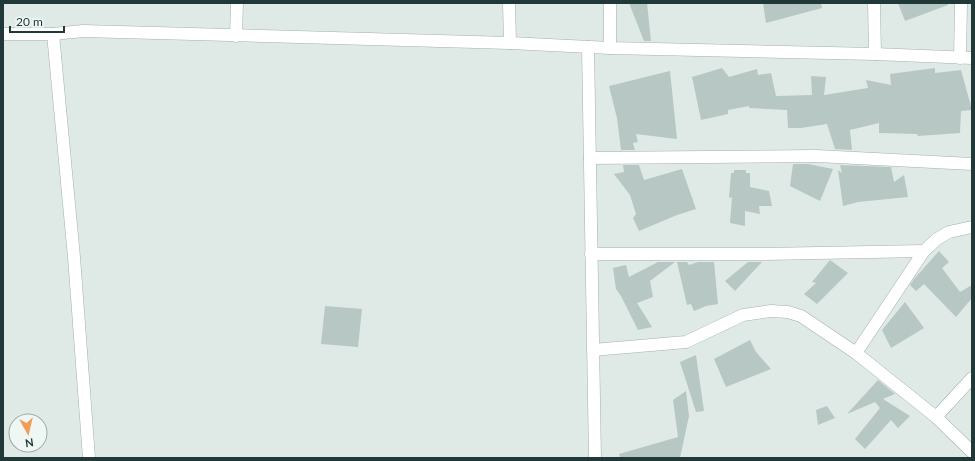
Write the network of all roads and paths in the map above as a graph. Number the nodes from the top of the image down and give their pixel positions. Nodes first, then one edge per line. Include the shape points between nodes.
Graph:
1 (237, 3) edge
2 (509, 3) edge
3 (610, 3) edge
4 (874, 3) edge
5 (961, 3) edge
6 (3, 34) edge
7 (53, 34) junction
8 (236, 36) junction
9 (510, 43) junction
10 (588, 47) junction
11 (610, 48) junction
12 (875, 54) junction
13 (966, 58) edge
14 (590, 158) junction
15 (972, 164) edge
16 (972, 225) edge
17 (924, 251) junction
18 (591, 254) junction
19 (593, 350) junction
20 (856, 353) junction
21 (972, 378) edge
22 (936, 417) junction
23 (972, 452) edge
24 (90, 458) edge
25 (595, 458) edge

1 - 8 street
2 - 9 street
3 - 11 street
4 - 12 street
5 - 13 street
6 - 7 street
7 - 8 street via 83,31
7 - 24 street
8 - 9 street
9 - 10 street
10 - 11 street
10 - 14 street
11 - 12 street
12 - 13 street
14 - 15 street via 817,156
14 - 18 street
16 - 17 street via 937,238
17 - 18 street
17 - 20 street
18 - 19 street
19 - 20 street via 686,342 742,315 771,311 801,316
19 - 25 street
20 - 22 street
21 - 22 street
22 - 23 street

